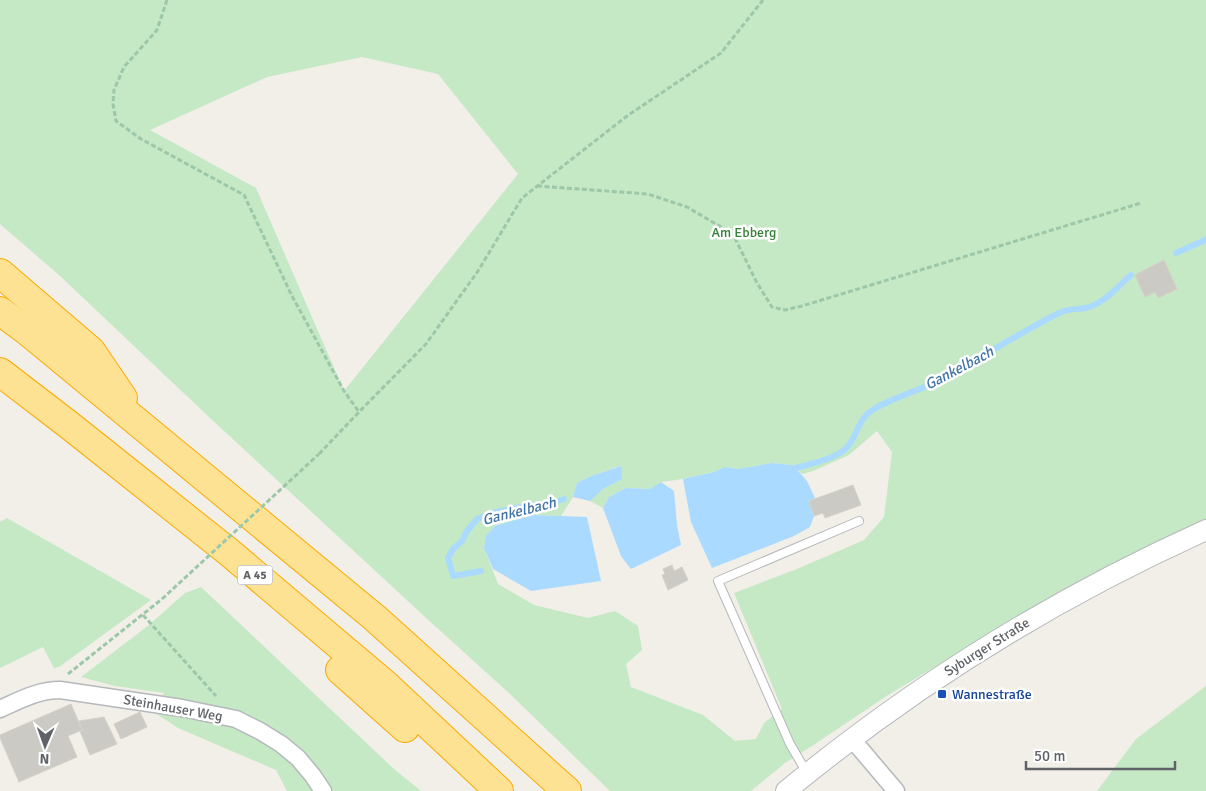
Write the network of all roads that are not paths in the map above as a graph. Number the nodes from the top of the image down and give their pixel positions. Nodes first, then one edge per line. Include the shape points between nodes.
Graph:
1 (0, 273) edge
2 (0, 311) edge
3 (0, 372) edge
4 (0, 392) edge
5 (141, 424) junction
6 (859, 521) dead end
7 (1206, 530) edge
8 (0, 709) edge
9 (852, 739) junction
10 (807, 773) junction
11 (323, 791) edge
12 (487, 791) edge
13 (499, 791) edge
14 (567, 791) edge
15 (786, 791) edge
16 (896, 791) edge

1 - 5 highway via 91,351
2 - 5 highway
3 - 13 highway, A 45 via 230,553 386,685
4 - 12 highway via 224,571 412,734
5 - 14 highway via 375,618
6 - 10 lane via 718,581 790,744
7 - 9 street, Syburger Straße via 1095,584 1020,626 935,680
8 - 11 street, Steinhauser Weg via 27,696 60,690 236,719 281,744 314,776
9 - 10 street, Syburger Straße
9 - 16 street
10 - 15 street, Syburger Straße

